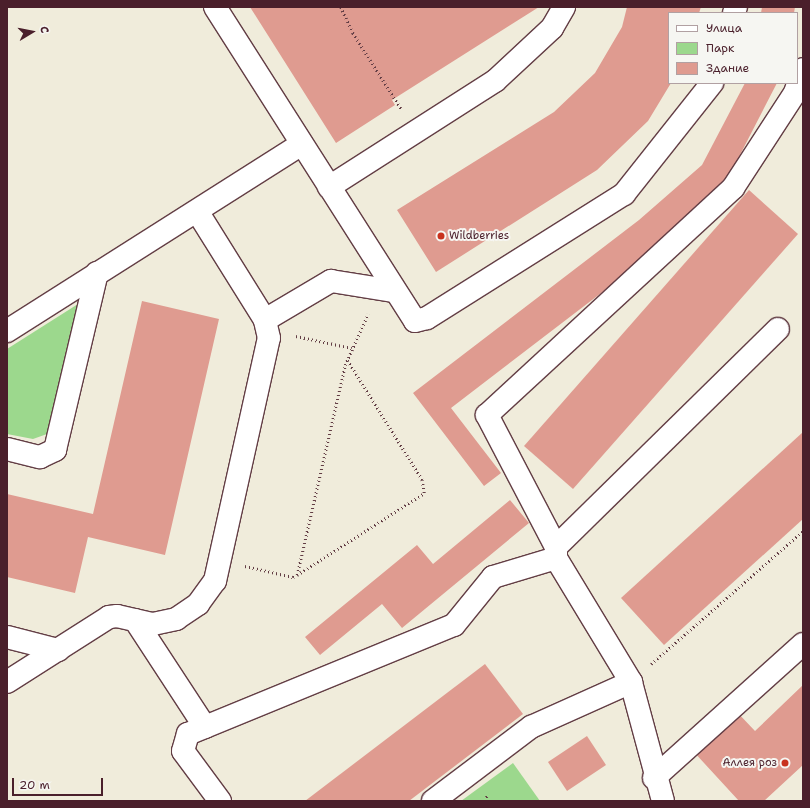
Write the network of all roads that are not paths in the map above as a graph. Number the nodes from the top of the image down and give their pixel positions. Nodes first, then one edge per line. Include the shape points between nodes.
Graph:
1 (215, 7) edge
2 (564, 7) edge
3 (803, 69) edge
4 (711, 84) edge
5 (302, 144) junction
6 (329, 187) junction
7 (197, 211) junction
8 (97, 274) junction
9 (387, 289) junction
10 (267, 325) junction
11 (778, 329) dead end
12 (7, 331) edge
13 (7, 449) edge
14 (556, 552) junction
15 (135, 620) junction
16 (7, 637) edge
17 (803, 644) edge
18 (58, 650) junction
19 (7, 682) edge
20 (631, 682) junction
21 (205, 727) junction
22 (656, 793) edge
23 (220, 801) edge
24 (434, 801) edge

1 - 5 lane
2 - 6 lane via 552,28 495,82
3 - 14 lane via 795,93 733,188 487,415
4 - 9 lane via 638,180 617,199 420,321 411,316
5 - 6 lane
5 - 7 lane
6 - 9 lane
7 - 8 lane
7 - 10 lane
8 - 12 lane
8 - 13 lane via 55,450 40,457
9 - 10 lane via 331,281
10 - 15 lane via 269,342 220,560 207,595 187,613 153,624
11 - 14 lane
14 - 20 lane
14 - 21 lane via 493,577 454,625
15 - 18 lane via 109,617
15 - 21 lane
16 - 18 lane
17 - 22 lane
18 - 19 lane
20 - 22 lane
20 - 24 lane via 531,727
21 - 23 lane via 184,739 186,757

